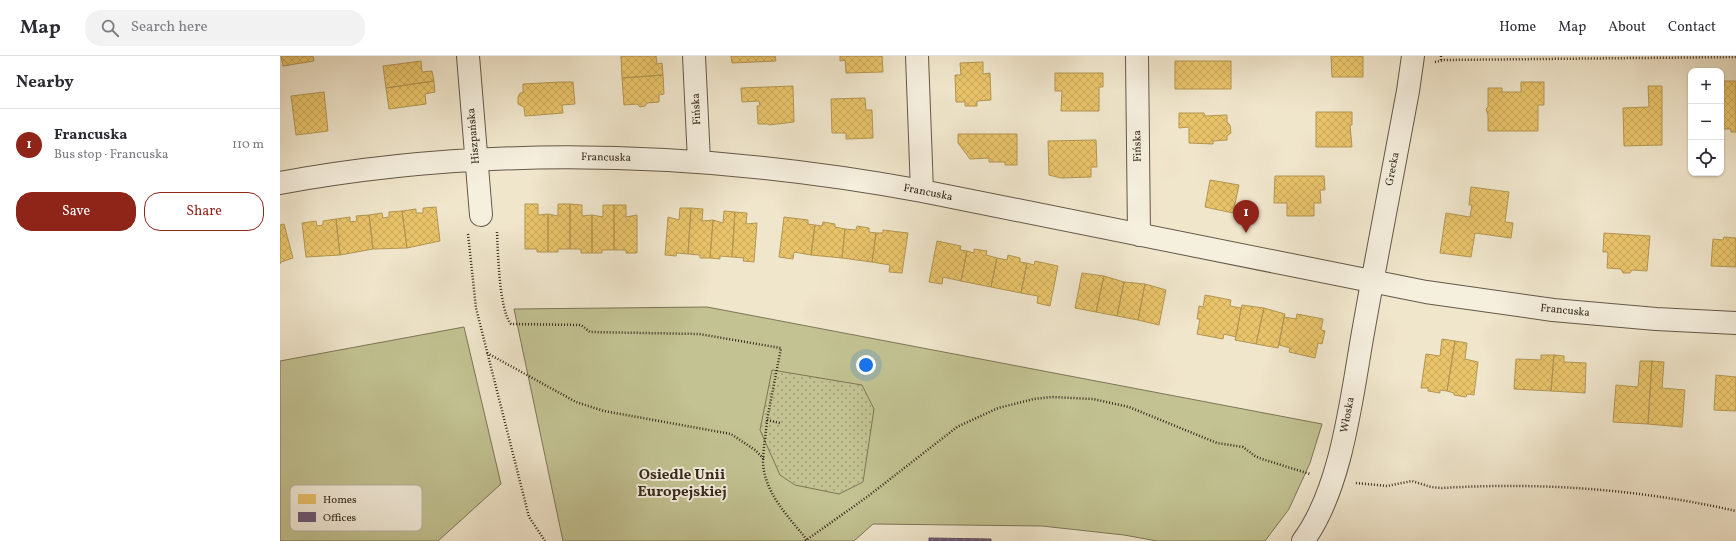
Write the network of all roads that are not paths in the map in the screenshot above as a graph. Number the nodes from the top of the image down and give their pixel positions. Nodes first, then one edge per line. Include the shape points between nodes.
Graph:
1 (468, 56) edge
2 (694, 56) edge
3 (917, 56) edge
4 (1137, 56) edge
5 (1423, 60) edge
6 (476, 160) junction
7 (699, 162) junction
8 (280, 183) edge
9 (922, 191) junction
10 (482, 223) road end
11 (1139, 235) junction
12 (1372, 282) junction
13 (1736, 323) edge
14 (1303, 541) edge

1 - 6 street, Hiszpańska
2 - 7 street, Fińska
3 - 9 street
4 - 11 street, Fińska
5 - 12 street, Grecka via 1408,91
6 - 7 street, Francuska via 569,157
6 - 8 street, Francuska via 364,170
6 - 10 street, Hiszpańska
7 - 9 street, Francuska via 806,172
9 - 11 street, Francuska
11 - 12 street, Francuska
12 - 13 street, Francuska via 1462,298 1553,310
12 - 14 street, Włoska via 1344,436 1328,493 1310,532

